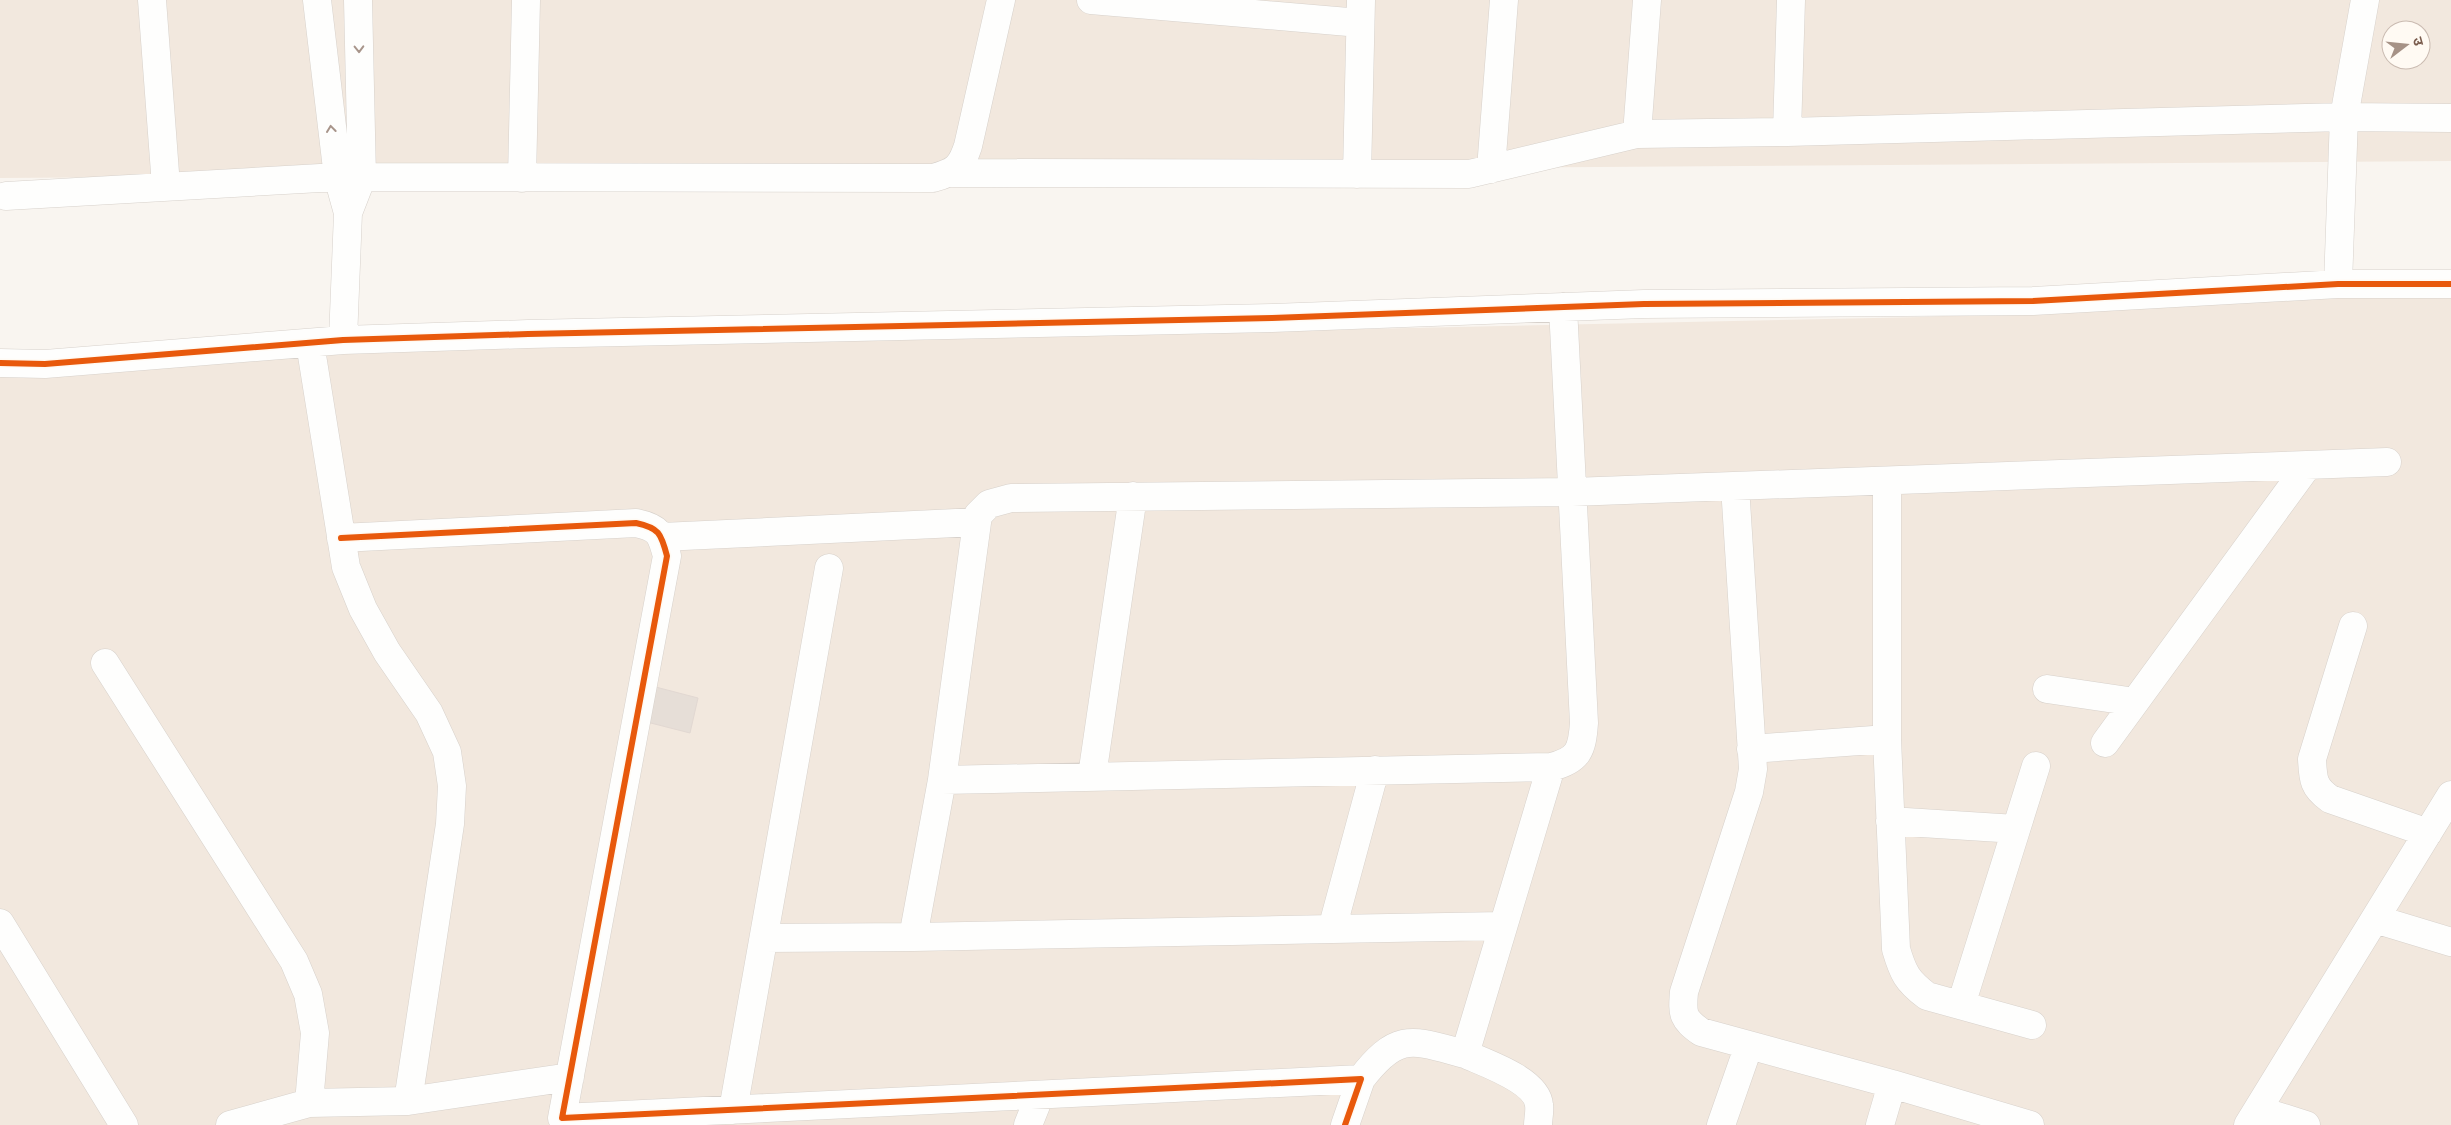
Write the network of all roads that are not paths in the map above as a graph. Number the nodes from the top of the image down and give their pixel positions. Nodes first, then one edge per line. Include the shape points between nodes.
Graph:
1 (152, 0) edge
2 (317, 0) edge
3 (358, 0) edge
4 (526, 0) edge
5 (1001, 0) edge
6 (1090, 0) edge
7 (1504, 0) edge
8 (1646, 0) edge
9 (1791, 0) edge
10 (2365, 0) edge
11 (1220, 6) edge
12 (1361, 12) edge
13 (2451, 118) edge
14 (2344, 128) junction
15 (1787, 132) junction
16 (1637, 134) junction
17 (1491, 169) junction
18 (952, 173) junction
19 (1357, 174) junction
20 (350, 177) junction
21 (522, 178) junction
22 (166, 186) junction
23 (6, 196) dead end
24 (2338, 284) junction
25 (2451, 284) edge
26 (1563, 307) junction
27 (343, 340) junction
28 (310, 343) junction
29 (0, 363) edge
30 (2387, 462) dead end
31 (2308, 465) junction
32 (1887, 481) junction
33 (1735, 486) junction
34 (1572, 492) junction
35 (1133, 496) junction
36 (977, 522) junction
37 (662, 537) junction
38 (341, 538) junction
39 (828, 568) dead end
40 (2353, 626) dead end
41 (105, 663) dead end
42 (2047, 689) dead end
43 (2135, 702) junction
44 (1887, 739) junction
45 (2105, 743) dead end
46 (1751, 749) junction
47 (2036, 766) dead end
48 (1551, 767) junction
49 (1375, 770) junction
50 (1092, 776) junction
51 (942, 780) junction
52 (2451, 795) edge
53 (1890, 822) junction
54 (2016, 829) junction
55 (2428, 833) junction
56 (2375, 918) junction
57 (0, 923) edge
58 (1503, 926) junction
59 (1332, 929) junction
60 (913, 937) junction
61 (764, 938) junction
62 (2451, 942) edge
63 (1961, 1005) junction
64 (2032, 1024) dead end
65 (1749, 1045) junction
66 (1464, 1054) junction
67 (570, 1077) junction
68 (1361, 1079) junction
69 (1892, 1084) junction
70 (1040, 1095) junction
71 (408, 1101) junction
72 (309, 1103) junction
73 (733, 1110) junction
74 (344, 1114) edge
75 (766, 1117) edge
76 (2253, 1117) edge
77 (561, 1121) edge
78 (124, 1125) edge
79 (230, 1125) edge
80 (1028, 1125) edge
81 (1345, 1125) edge
82 (1538, 1125) edge
83 (1721, 1125) edge
84 (1880, 1125) edge
85 (2030, 1125) edge
86 (2306, 1125) edge

1 - 22 street
20 -> 2 street
3 -> 20 street
4 - 21 street
5 - 18 street via 968,146 963,161
6 - 11 street
7 - 17 street
8 - 16 street
9 - 15 street
10 - 14 street
11 - 12 street
12 - 19 street
13 - 14 street
14 - 15 street
14 - 24 street
15 - 16 street
16 - 17 street
17 - 19 street via 1469,174
18 - 19 street
18 - 21 street via 933,178
20 - 21 street
20 - 22 street
20 - 27 street
22 - 23 street
24 - 25 street
24 - 26 street via 2033,301
26 - 27 street
26 - 34 street
27 - 28 street
28 - 29 street via 45,364
28 - 38 street
30 - 31 street
31 - 32 street
31 - 43 street
32 - 33 street
32 - 44 street
33 - 34 street
33 - 46 street
34 - 35 street
34 - 48 street via 1584,723 1582,746 1569,762
35 - 36 street via 1010,498 988,504 978,515
35 - 50 street
36 - 37 street
36 - 51 street
37 - 38 street via 652,527 636,523
37 - 67 street via 667,556
38 - 71 street via 346,567 363,608 387,652 429,713 447,752 452,786 450,824
39 - 61 street
40 - 55 street via 2312,759 2317,790 2330,799
41 - 72 street via 294,960 308,994 315,1032
42 - 43 street
43 - 45 street
44 - 46 street
44 - 53 street
46 - 65 street via 1753,769 1749,792 1684,992 1683,1007 1687,1022 1701,1032
47 - 54 street
48 - 49 street
48 - 58 street
49 - 50 street
49 - 59 street
50 - 51 street
51 - 60 street
52 - 55 street
53 - 54 street
53 - 63 street via 1896,950 1902,972 1927,996
54 - 63 street
55 - 56 street
56 - 62 street
56 - 76 street
57 - 78 street
58 - 59 street
58 - 66 street
59 - 60 street
60 - 61 street
61 - 73 street
63 - 64 street
65 - 69 street
65 - 83 street
66 - 68 street via 1417,1042 1393,1047 1376,1060
66 - 82 street via 1513,1075 1531,1089 1540,1104
67 - 71 street
67 - 77 street
68 - 70 street
68 - 81 street
69 - 84 street
69 - 85 street
70 - 75 street
70 - 80 street
71 - 74 street
72 - 74 street
72 - 79 street
73 - 75 street
73 - 77 street
76 - 86 street

